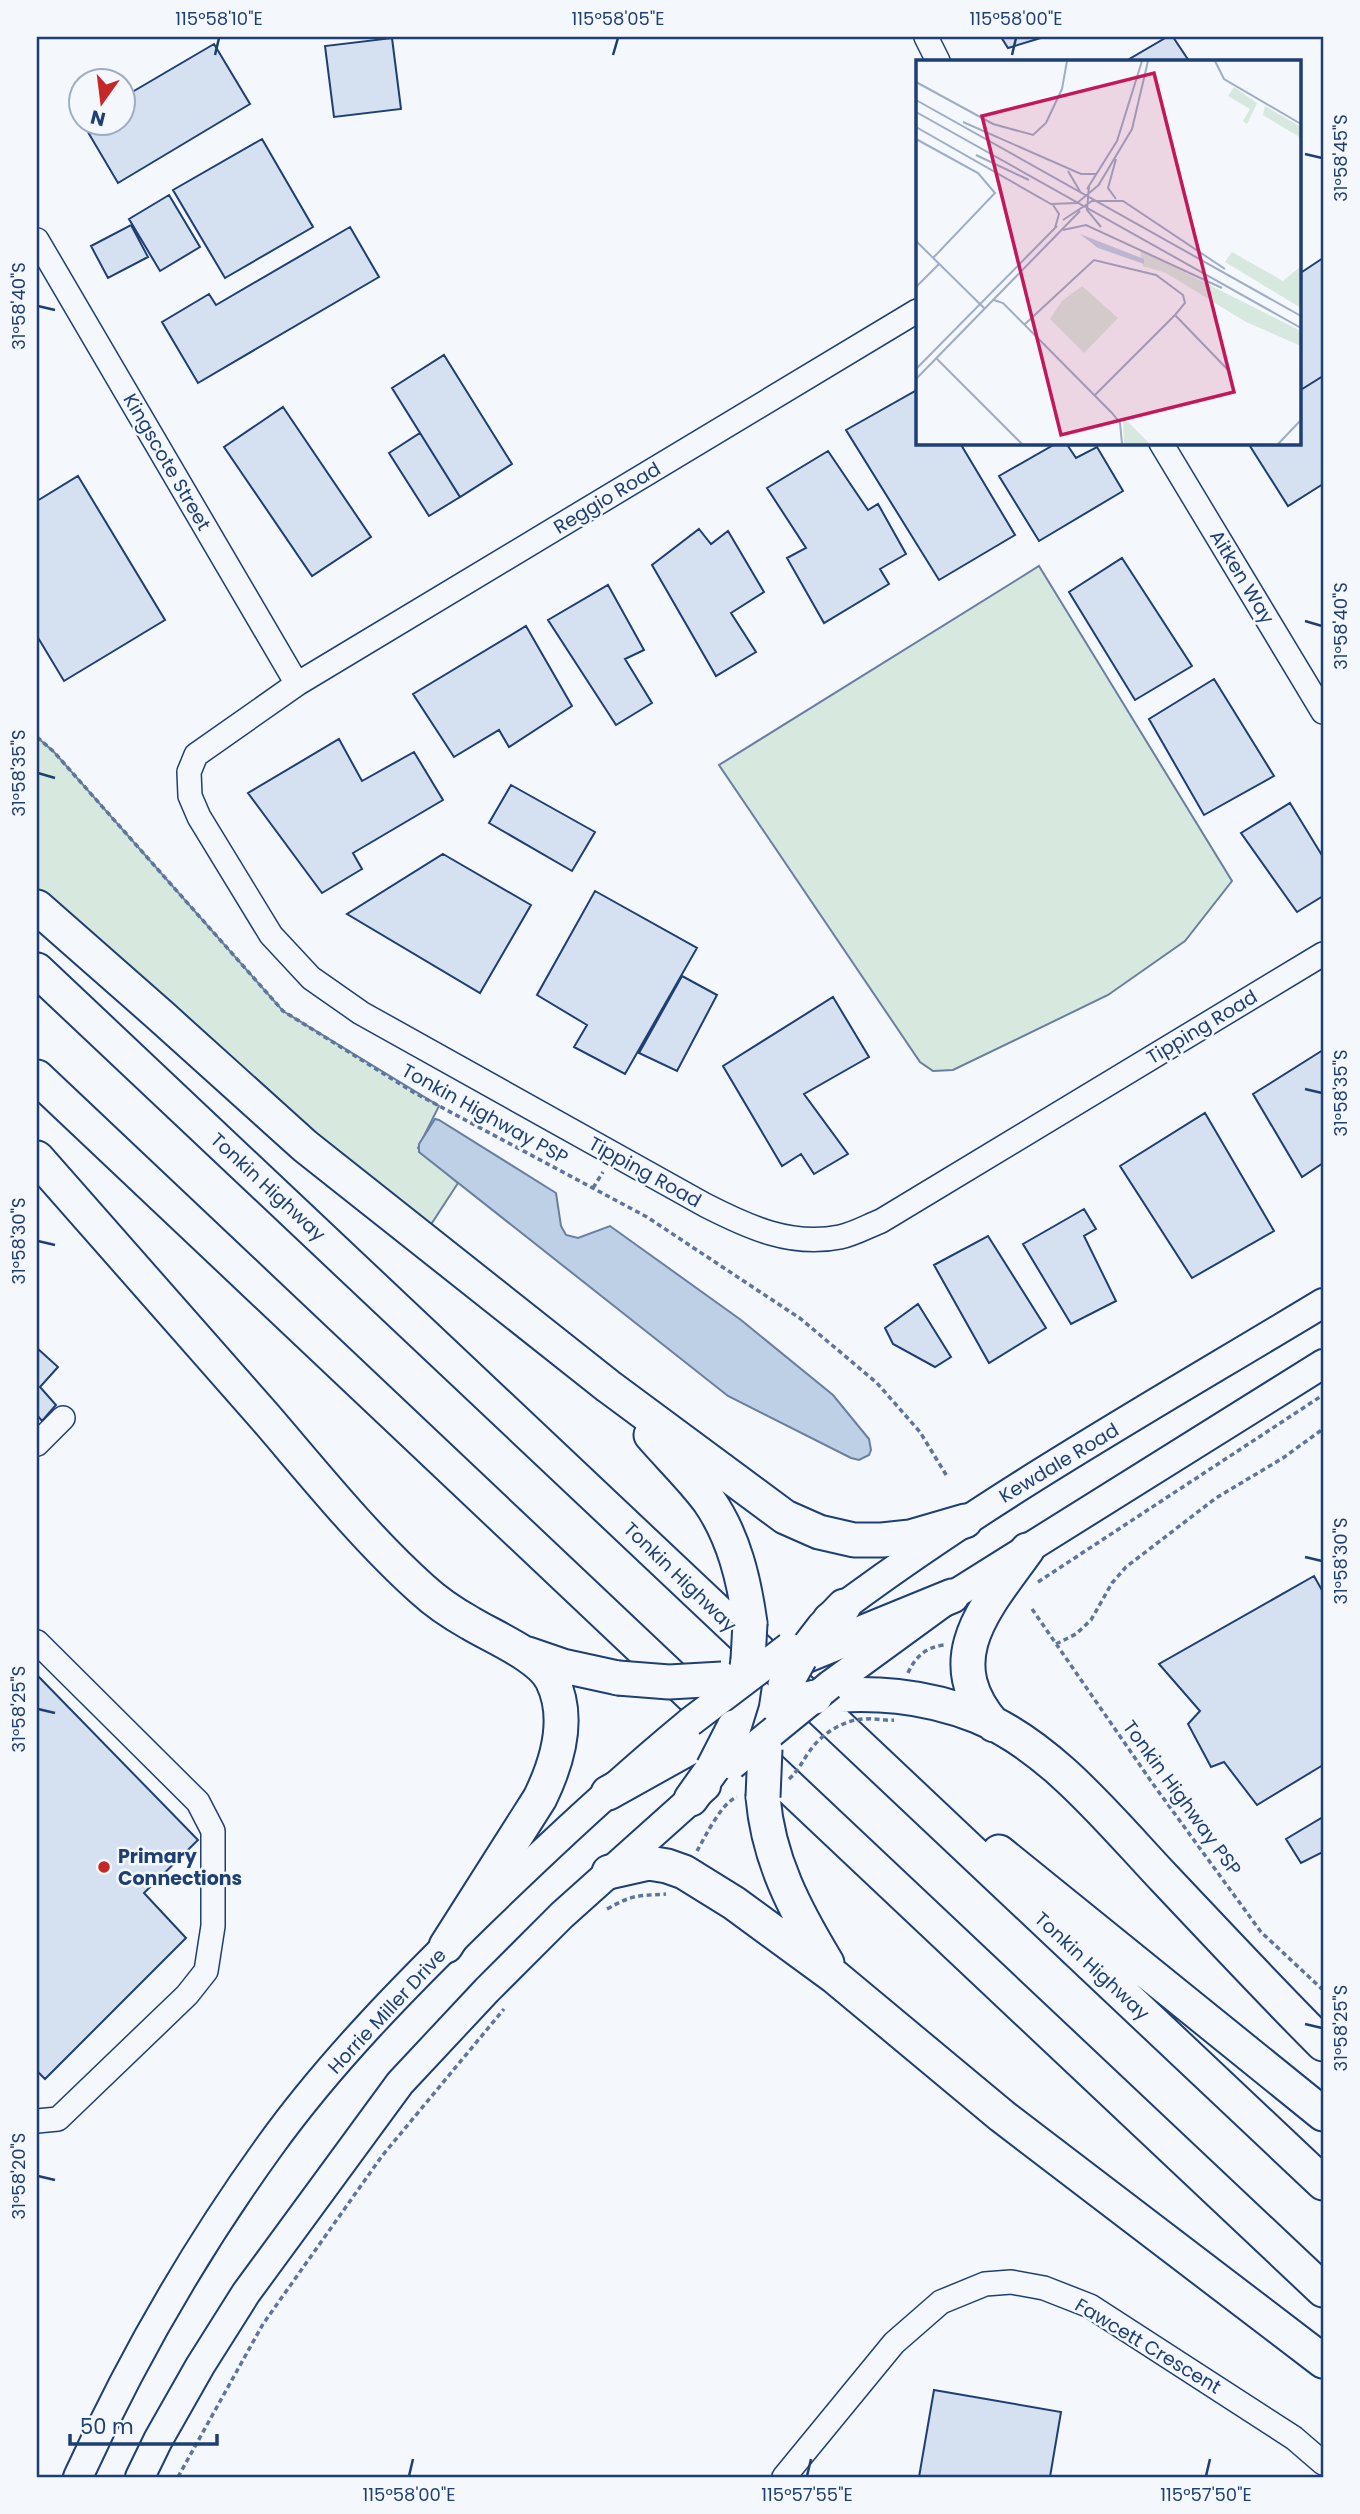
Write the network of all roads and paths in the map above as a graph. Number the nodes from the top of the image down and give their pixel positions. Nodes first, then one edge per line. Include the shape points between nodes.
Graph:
1 (926, 37) edge
2 (938, 60) edge
3 (37, 240) edge
4 (916, 312) edge
5 (1162, 444) edge
6 (297, 684) junction
7 (1323, 712) edge
8 (37, 737) edge
9 (37, 907) edge
10 (1323, 954) edge
11 (37, 970) edge
12 (37, 1077) edge
13 (37, 1158) edge
14 (1323, 1303) edge
15 (1323, 1364) edge
16 (608, 1386) junction
17 (1323, 1395) edge
18 (63, 1418) dead end
19 (1323, 1429) edge
20 (37, 1444) edge
21 (948, 1478) dead end
22 (965, 1521) junction
23 (1027, 1550) junction
24 (1031, 1587) dead end
25 (952, 1596) junction
26 (844, 1606) joint
27 (1032, 1609) dead end
28 (37, 1642) edge
29 (1056, 1644) junction
30 (951, 1645) dead end
31 (513, 1647) junction
32 (809, 1647) junction
33 (908, 1671) dead end
34 (750, 1675) junction
35 (855, 1684) junction
36 (773, 1720) junction
37 (894, 1720) dead end
38 (735, 1723) junction
39 (994, 1725) junction
40 (837, 1726) junction
41 (700, 1756) junction
42 (780, 1784) dead end
43 (608, 1793) joint
44 (691, 1799) joint
45 (753, 1805) junction
46 (695, 1853) dead end
47 (609, 1872) junction
48 (673, 1888) dead end
49 (600, 1915) dead end
50 (446, 1946) junction
51 (835, 1977) junction
52 (1323, 1990) edge
53 (506, 2007) dead end
54 (1323, 2044) edge
55 (1323, 2115) edge
56 (37, 2121) edge
57 (1323, 2183) edge
58 (1323, 2290) edge
59 (1323, 2361) edge
60 (1323, 2463) edge
61 (78, 2477) edge
62 (140, 2477) edge
63 (178, 2477) edge
64 (784, 2477) edge

1 - 2 street
3 - 6 street, Kingscote Street
4 - 6 street, Reggio Road
5 - 7 street, Aitken Way
6 - 10 street, Tipping Road via 196,755 189,772 190,796 199,817 271,935 312,978 361,1013 705,1205 749,1227 796,1240 841,1237 881,1221
8 - 21 path, Tonkin Highway PSP via 283,1011 413,1092 647,1217 801,1319 877,1383 920,1432
9 - 16 highway via 305,1146
11 - 40 highway, Tonkin Highway
12 - 58 highway
13 - 31 highway via 349,1514 423,1590
14 - 22 main road, Kewdale Road
15 - 23 main road
16 - 22 highway via 775,1510 819,1532 854,1540 883,1540
16 - 34 highway, bridge via 708,1500 724,1529 742,1578 750,1623
17 - 24 path
18 - 20 street
19 - 29 path via 1216,1497 1126,1567 1091,1620
22 - 26 main road, Kewdale Road
23 - 25 main road
23 - 39 highway via 980,1616 970,1646 974,1695
25 - 32 highway
25 - 35 main road
26 - 32 highway
27 - 29 path, Tonkin Highway PSP
28 - 56 street via 198,1802 213,1831 213,1926 206,1971 187,1995 58,2119
29 - 52 path, Tonkin Highway PSP via 1261,1932
30 - 33 path via 925,1651
31 - 34 highway, bridge via 563,1666 642,1681 696,1682
31 - 50 highway via 552,1680 558,1703 559,1750 540,1798
32 - 34 highway, bridge
32 - 36 highway, bridge via 785,1685
34 - 38 highway
34 - 41 main road, bridge
35 - 36 highway, bridge via 816,1697
35 - 39 highway via 947,1705
36 - 38 highway
36 - 41 main road, bridge
36 - 45 highway, bridge
37 - 42 path, bridge via 841,1724
38 - 41 highway
39 - 54 highway via 1038,1752 1077,1787
40 - 55 highway
40 - 57 highway, Tonkin Highway
41 - 43 highway
41 - 44 highway
43 - 50 main road, Horrie Miller Drive
44 - 47 main road
45 - 46 path via 731,1799
45 - 51 highway via 789,1898
47 - 51 highway via 649,1863 684,1872
47 - 62 main road via 487,1990 400,2083 246,2293
48 - 49 path via 668,1894 626,1898
50 - 61 main road, Horrie Miller Drive via 361,2036 270,2146 190,2263
51 - 59 highway via 1002,2116
53 - 63 path via 382,2156 263,2325
60 - 64 street, Fawcett Crescent via 1294,2438 1090,2306 1044,2288 1012,2282 985,2284 931,2310 894,2343

